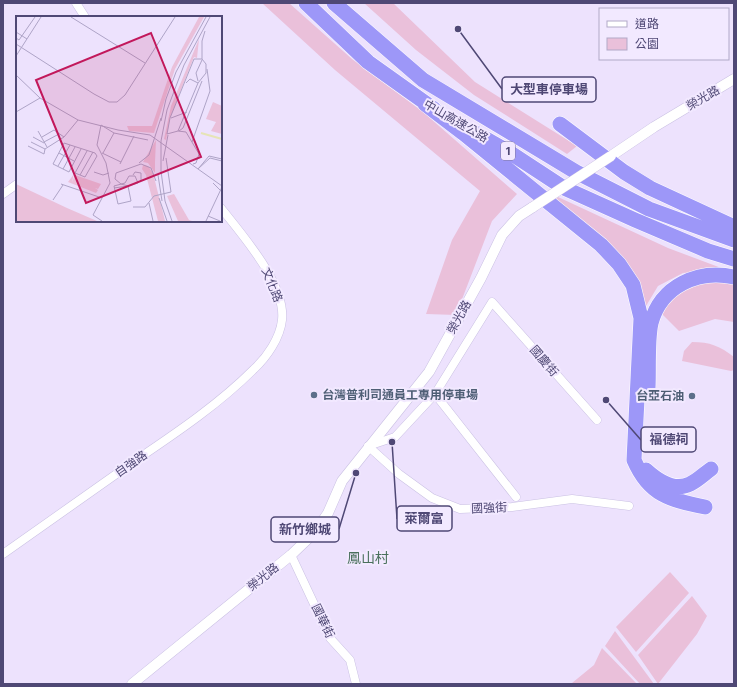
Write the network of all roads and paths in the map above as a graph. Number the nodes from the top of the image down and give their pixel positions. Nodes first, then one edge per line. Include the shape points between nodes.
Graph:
1 (76, 3) edge
2 (306, 3) edge
3 (334, 3) edge
4 (84, 16) edge
5 (734, 79) edge
6 (425, 104) junction
7 (560, 124) dead end
8 (16, 185) edge
9 (3, 194) edge
10 (222, 209) edge
11 (734, 227) edge
12 (734, 240) edge
13 (734, 259) edge
14 (734, 277) edge
15 (492, 302) joint
16 (254, 369) joint
17 (435, 394) junction
18 (597, 420) dead end
19 (368, 446) junction
20 (711, 469) dead end
21 (516, 497) dead end
22 (629, 506) dead end
23 (705, 507) dead end
24 (3, 554) edge
25 (291, 555) junction
26 (132, 684) edge
27 (356, 684) edge

1 - 4 street
2 - 6 highway, 中山高速公路 / 1 via 368,62
3 - 12 highway, 中山高速公路 / 1 via 424,80 576,172 649,209
5 - 19 street, 榮光路, bridge via 654,127 519,216 502,235 429,372
6 - 13 highway, 中山高速公路 / 1 via 509,152 564,188 664,233
6 - 23 highway via 602,246 633,284 641,318 634,460 641,475 654,490 673,501
7 - 11 highway via 624,172 650,188
8 - 9 street
10 - 16 street, 文化路 via 263,263 275,285 281,307 282,320 278,335 266,356
14 - 20 highway via 706,275 690,279 673,288 658,305 651,324 643,457 646,470 660,482 676,486 689,485
15 - 17 street, 榮光路
15 - 18 street, 國慶街
16 - 24 street, 自強路 via 196,419
17 - 19 street, 榮光路 via 395,438
17 - 21 street
19 - 22 street, 國強街 via 399,474 432,498 460,509 512,508 572,499
19 - 25 street, 榮光路 via 342,481 328,513 315,532
25 - 26 street, 榮光路
25 - 27 street, 國華街 via 330,638 350,660

